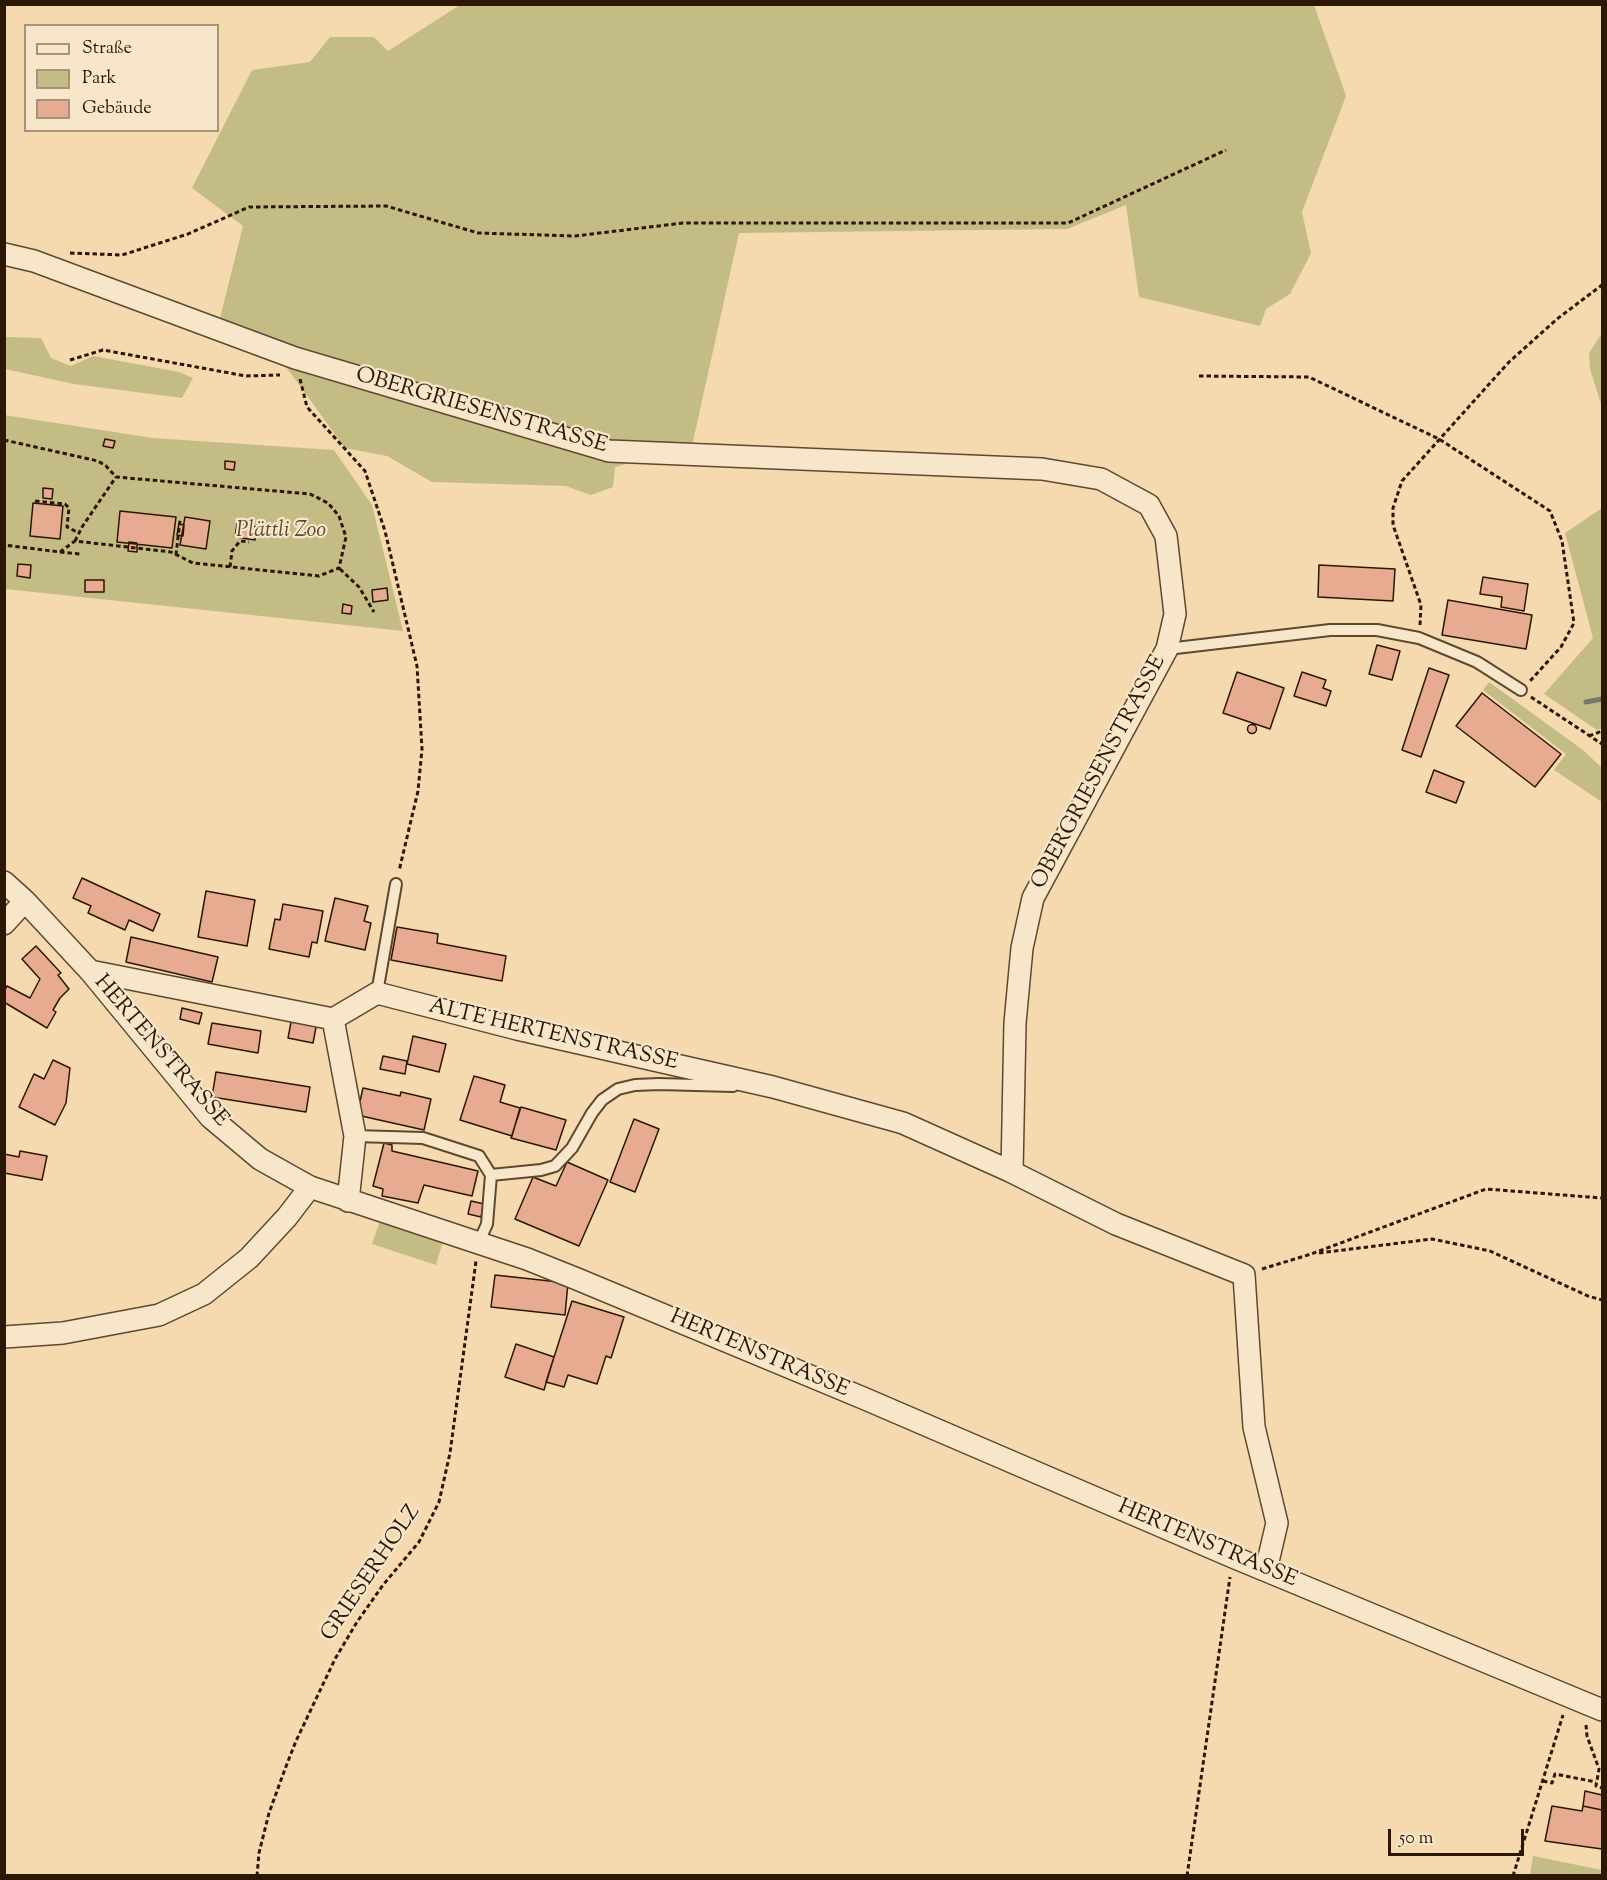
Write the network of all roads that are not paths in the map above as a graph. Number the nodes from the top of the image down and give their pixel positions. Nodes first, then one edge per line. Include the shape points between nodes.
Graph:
1 (4, 254) edge
2 (1167, 649) junction
3 (1521, 690) road end
4 (4, 882) edge
5 (396, 884) road end
6 (25, 901) junction
7 (4, 924) edge
8 (90, 971) junction
9 (377, 993) junction
10 (333, 1019) junction
11 (773, 1087) junction
12 (355, 1136) junction
13 (1012, 1172) junction
14 (491, 1175) junction
15 (310, 1187) junction
16 (348, 1201) junction
17 (478, 1244) junction
18 (4, 1337) edge
19 (1266, 1570) junction
20 (1602, 1710) edge

1 - 2 street, OBERGRIESENSTRASSE via 34,261 295,358 609,451 1042,469 1101,479 1149,505 1166,536 1175,614
2 - 3 lane via 1330,630 1377,630 1419,638 1477,662
2 - 13 street, OBERGRIESENSTRASSE via 1033,898 1022,948 1015,1023
4 - 6 street, HERTENSTRASSE
5 - 9 lane
6 - 7 street
6 - 8 street, HERTENSTRASSE
8 - 10 street
8 - 15 street, HERTENSTRASSE via 210,1117 260,1159
9 - 10 street
9 - 11 street, ALTE HERTENSTRASSE
10 - 12 street
11 - 13 street, ALTE HERTENSTRASSE via 903,1123
11 - 14 lane via 626,1087 602,1100 573,1148 555,1166
12 - 14 lane via 423,1138 479,1156
12 - 16 street
13 - 19 street via 1116,1224 1244,1275 1254,1428 1277,1523
14 - 17 lane via 487,1224
15 - 16 street, HERTENSTRASSE
15 - 18 street via 249,1258 204,1294 159,1315 63,1333
16 - 17 street, HERTENSTRASSE
17 - 19 street, HERTENSTRASSE via 577,1279
19 - 20 street, HERTENSTRASSE

